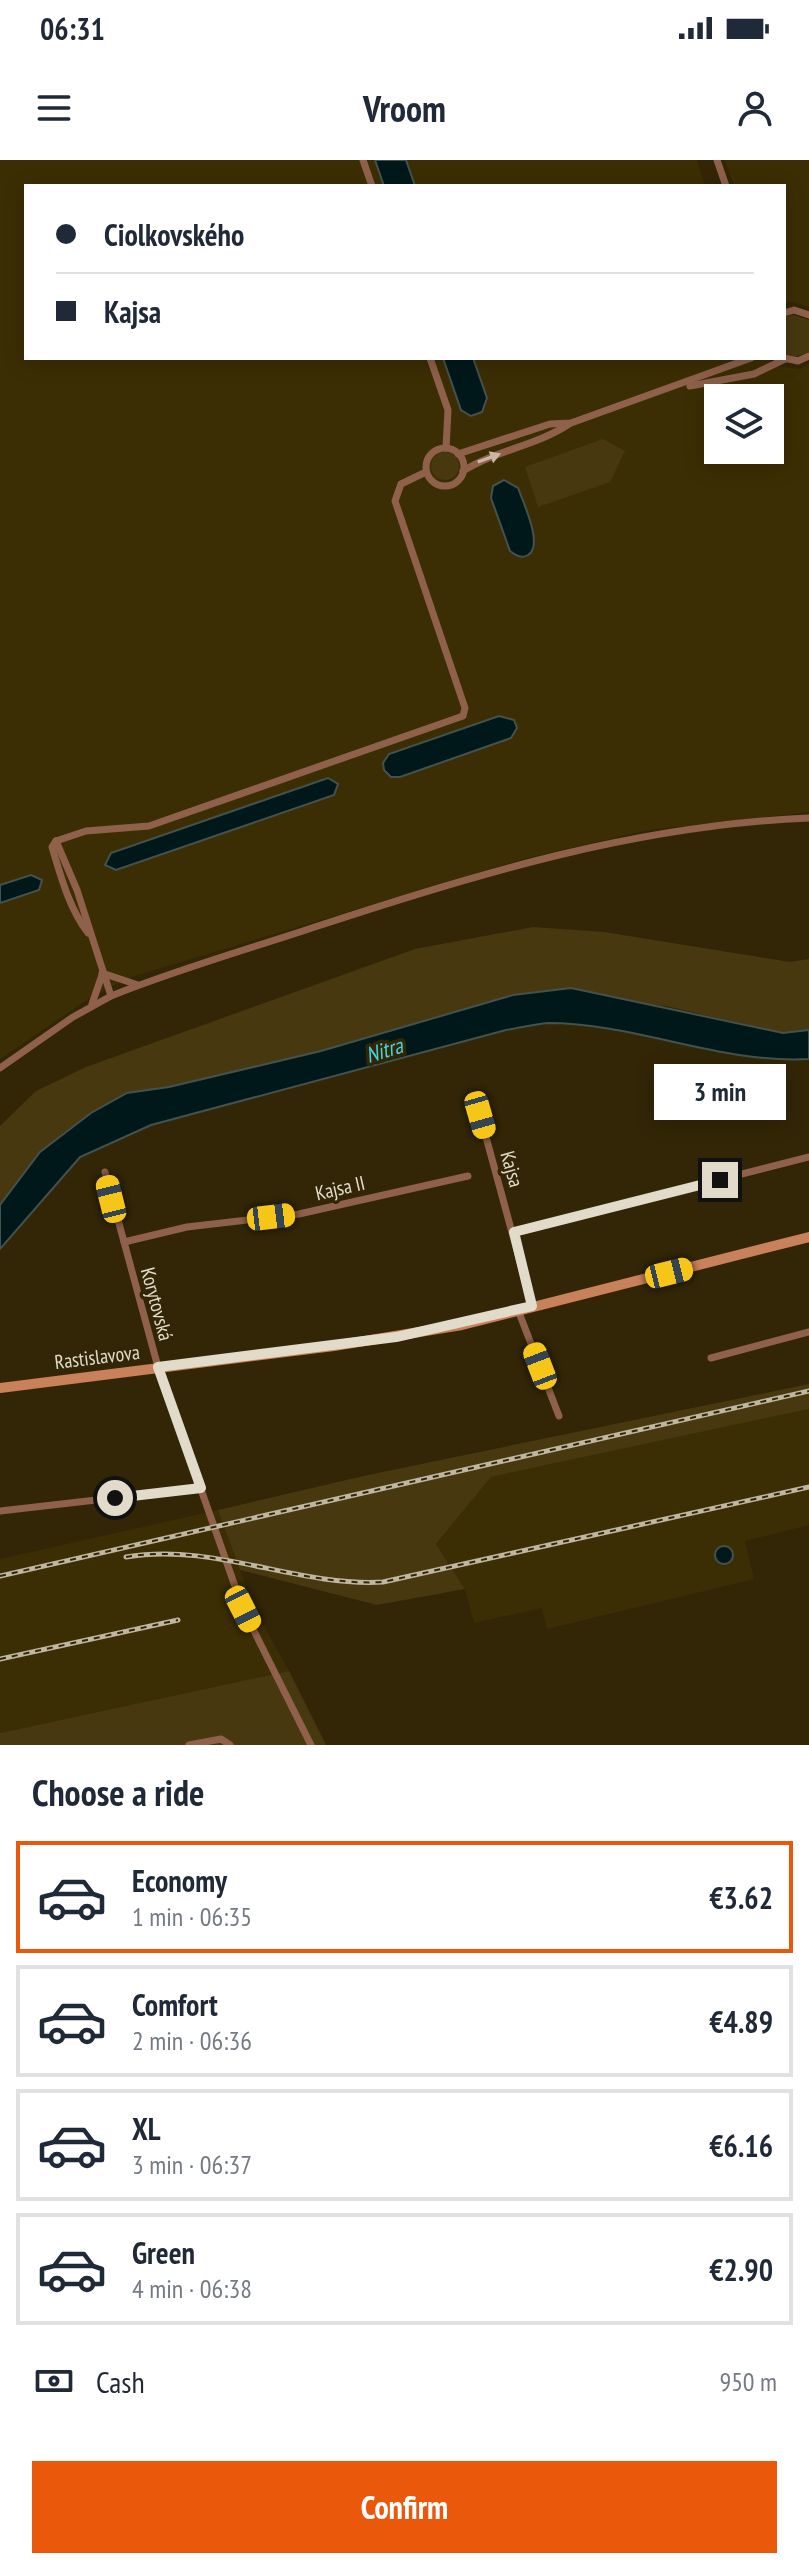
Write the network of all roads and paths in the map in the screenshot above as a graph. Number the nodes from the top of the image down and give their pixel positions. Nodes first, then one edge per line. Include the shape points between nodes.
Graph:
1 (363, 160) edge
2 (717, 160) edge
3 (371, 184) edge
4 (725, 184) edge
5 (786, 312) edge
6 (809, 315) edge
7 (809, 356) edge
8 (786, 359) edge
9 (431, 360) edge
10 (746, 360) edge
11 (782, 360) edge
12 (668, 390) junction
13 (571, 423) junction
14 (446, 448) junction
15 (458, 454) junction
16 (463, 471) junction
17 (426, 472) junction
18 (809, 818) edge
19 (102, 973) junction
20 (138, 985) junction
21 (111, 996) junction
22 (91, 1006) junction
23 (0, 1068) edge
24 (480, 1115) dead end
25 (809, 1157) edge
26 (105, 1172) dead end
27 (468, 1176) dead end
28 (514, 1232) junction
29 (809, 1237) edge
30 (124, 1242) junction
31 (532, 1306) junction
32 (518, 1310) junction
33 (809, 1332) edge
34 (711, 1358) dead end
35 (158, 1367) junction
36 (0, 1388) edge
37 (559, 1416) dead end
38 (201, 1488) junction
39 (0, 1511) edge
40 (189, 1745) edge
41 (230, 1745) edge
42 (311, 1745) edge

1 - 3 street
2 - 4 street
5 - 6 street
7 - 8 street
9 - 14 street via 448,410
10 - 12 street
11 - 12 street via 754,374
12 - 13 street
13 - 15 street via 550,424
16 -> 13 street
14 - 15 street
14 - 17 street via 432,452
15 - 16 street
16 - 17 street via 445,486
17 - 19 street via 401,484 395,501 465,708 463,716 149,826 86,831 56,841
18 - 20 street via 669,832 527,861
19 - 20 street
19 - 21 street
19 - 22 street
20 - 21 street
21 - 22 street
22 - 23 street
24 - 28 street, Kajsa
25 - 28 street
26 - 30 street, Korytovská
27 - 30 street, Kajsa II via 299,1214 187,1227
28 - 31 street, Kajsa
29 - 31 street, Rastislavova
30 - 35 street, Korytovská
31 - 32 street, Rastislavova
32 - 35 street, Rastislavova via 396,1337
32 - 37 street
33 - 34 street
35 - 36 street, Rastislavova
35 - 38 street, Korytovská
38 - 39 street
38 - 42 street, Korytovská via 243,1609
40 - 41 street via 221,1739

